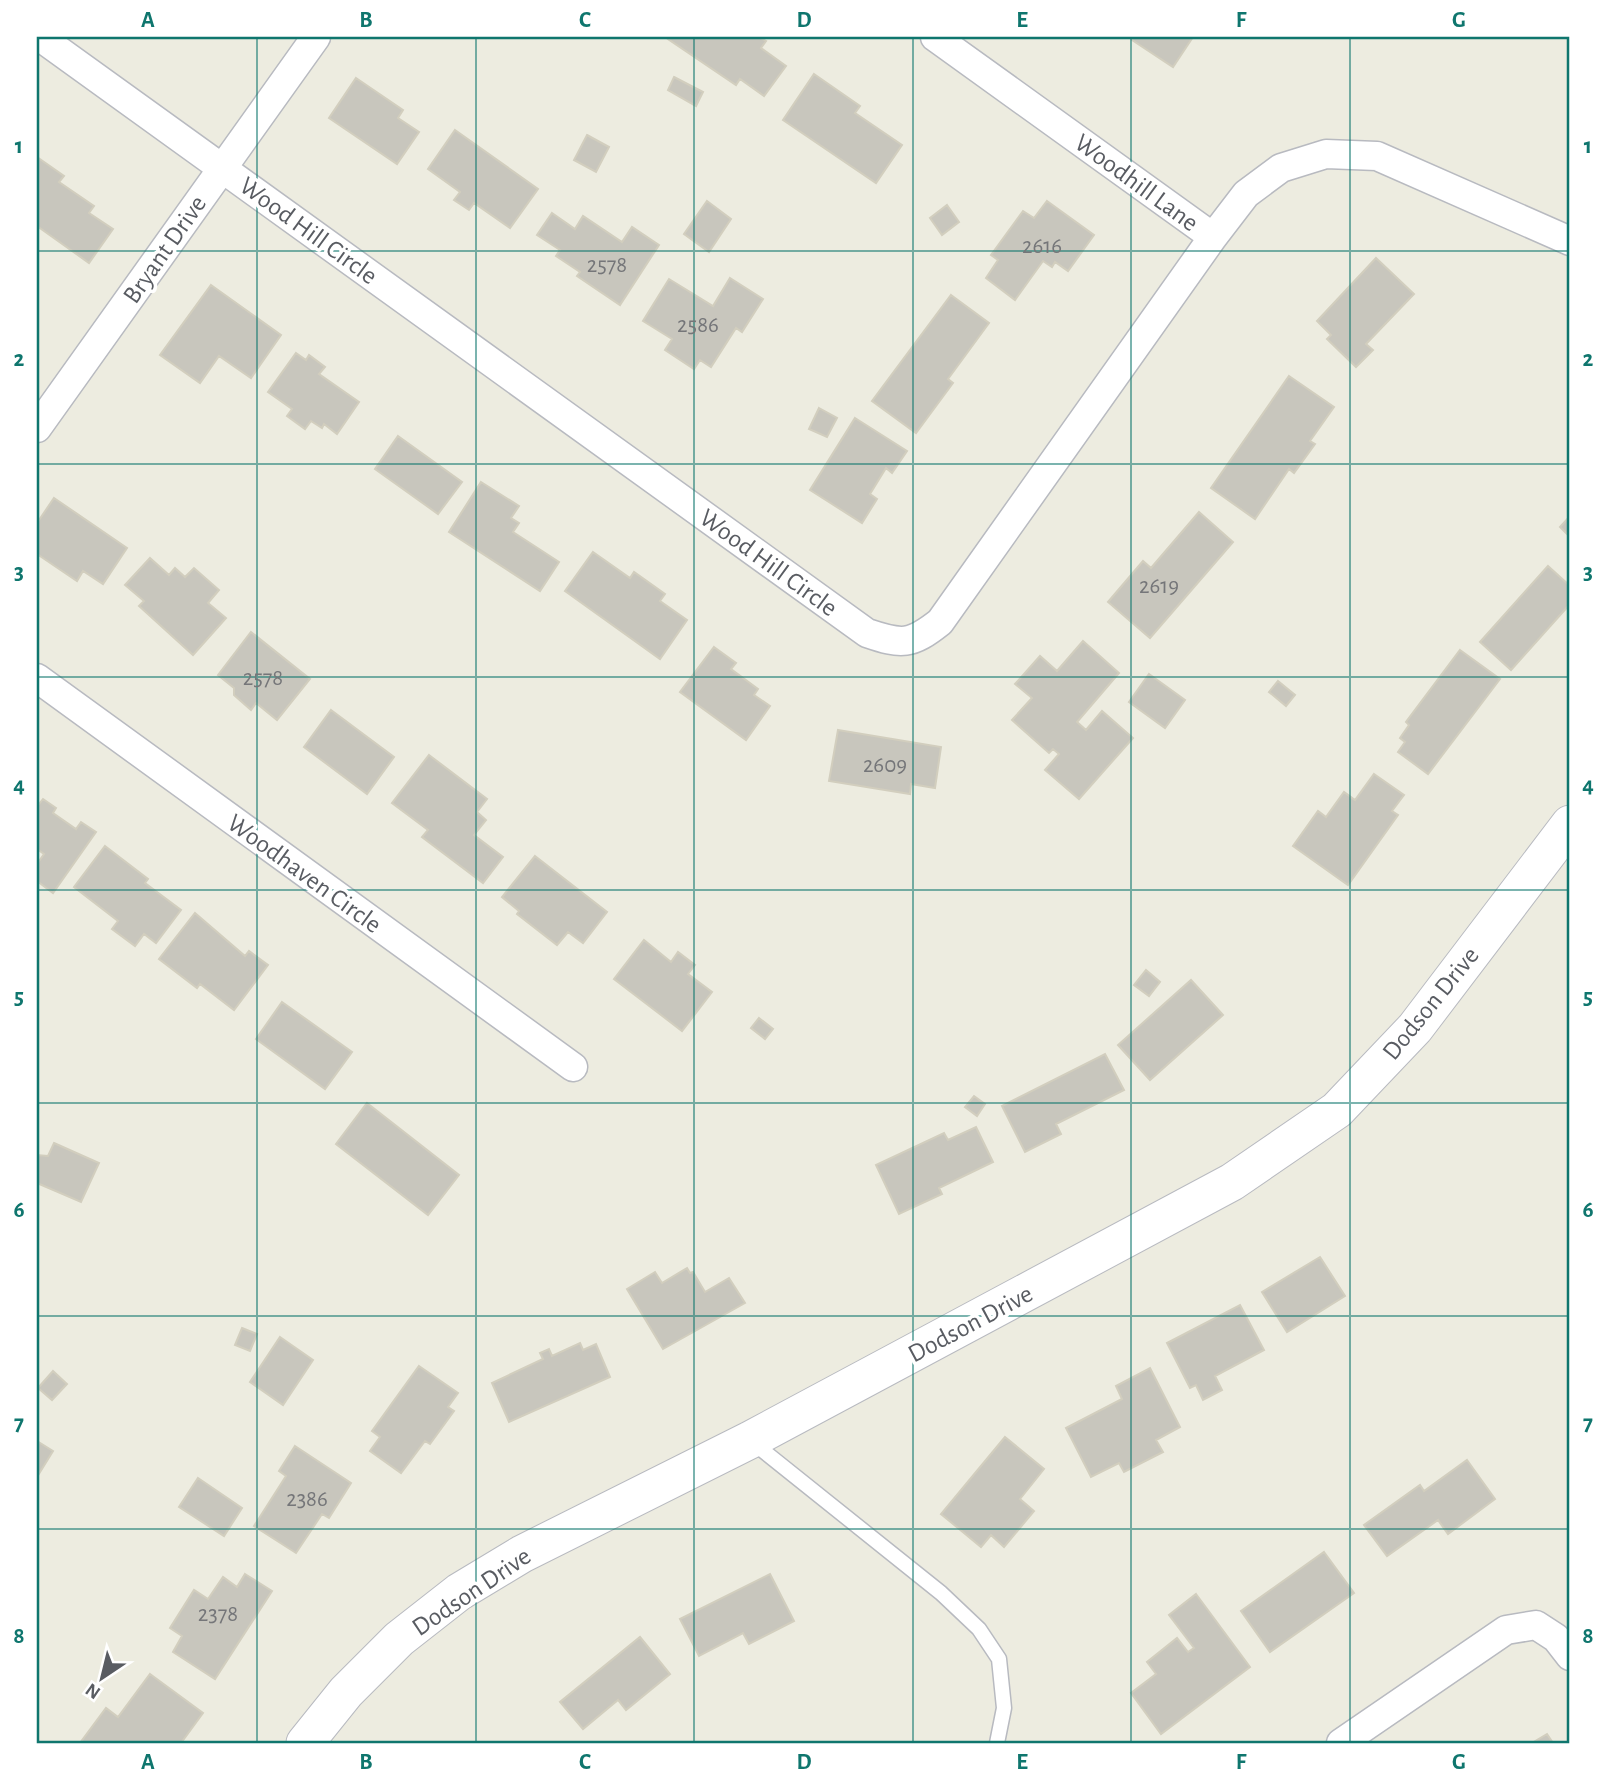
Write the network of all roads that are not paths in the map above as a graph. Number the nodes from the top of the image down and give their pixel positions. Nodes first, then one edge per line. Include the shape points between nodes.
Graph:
1 (40, 37) edge
2 (316, 37) edge
3 (947, 40) edge
4 (222, 168) junction
5 (1213, 237) junction
6 (1570, 241) edge
7 (37, 428) edge
8 (37, 678) edge
9 (1570, 824) edge
10 (573, 1067) dead end
11 (750, 1440) junction
12 (1570, 1657) edge
13 (306, 1743) edge
14 (997, 1743) edge
15 (1341, 1743) edge

1 - 4 street, Wood Hill Circle
2 - 4 street, Bryant Drive
3 - 5 street, Woodhill Lane
4 - 5 street, Wood Hill Circle via 867,633 894,642 920,638 940,622
4 - 7 street, Bryant Drive
5 - 6 street, Woodhill Lane via 1246,194 1263,181 1281,168 1326,154 1377,156
8 - 10 street, Woodhaven Circle
9 - 11 street, Dodson Drive via 1415,1028 1337,1110 1232,1182
11 - 13 street, Dodson Drive via 522,1554 459,1592 399,1639 345,1692
11 - 14 lane via 941,1593 979,1629 999,1659 1004,1708
12 - 15 street via 1556,1638 1536,1625 1506,1630

